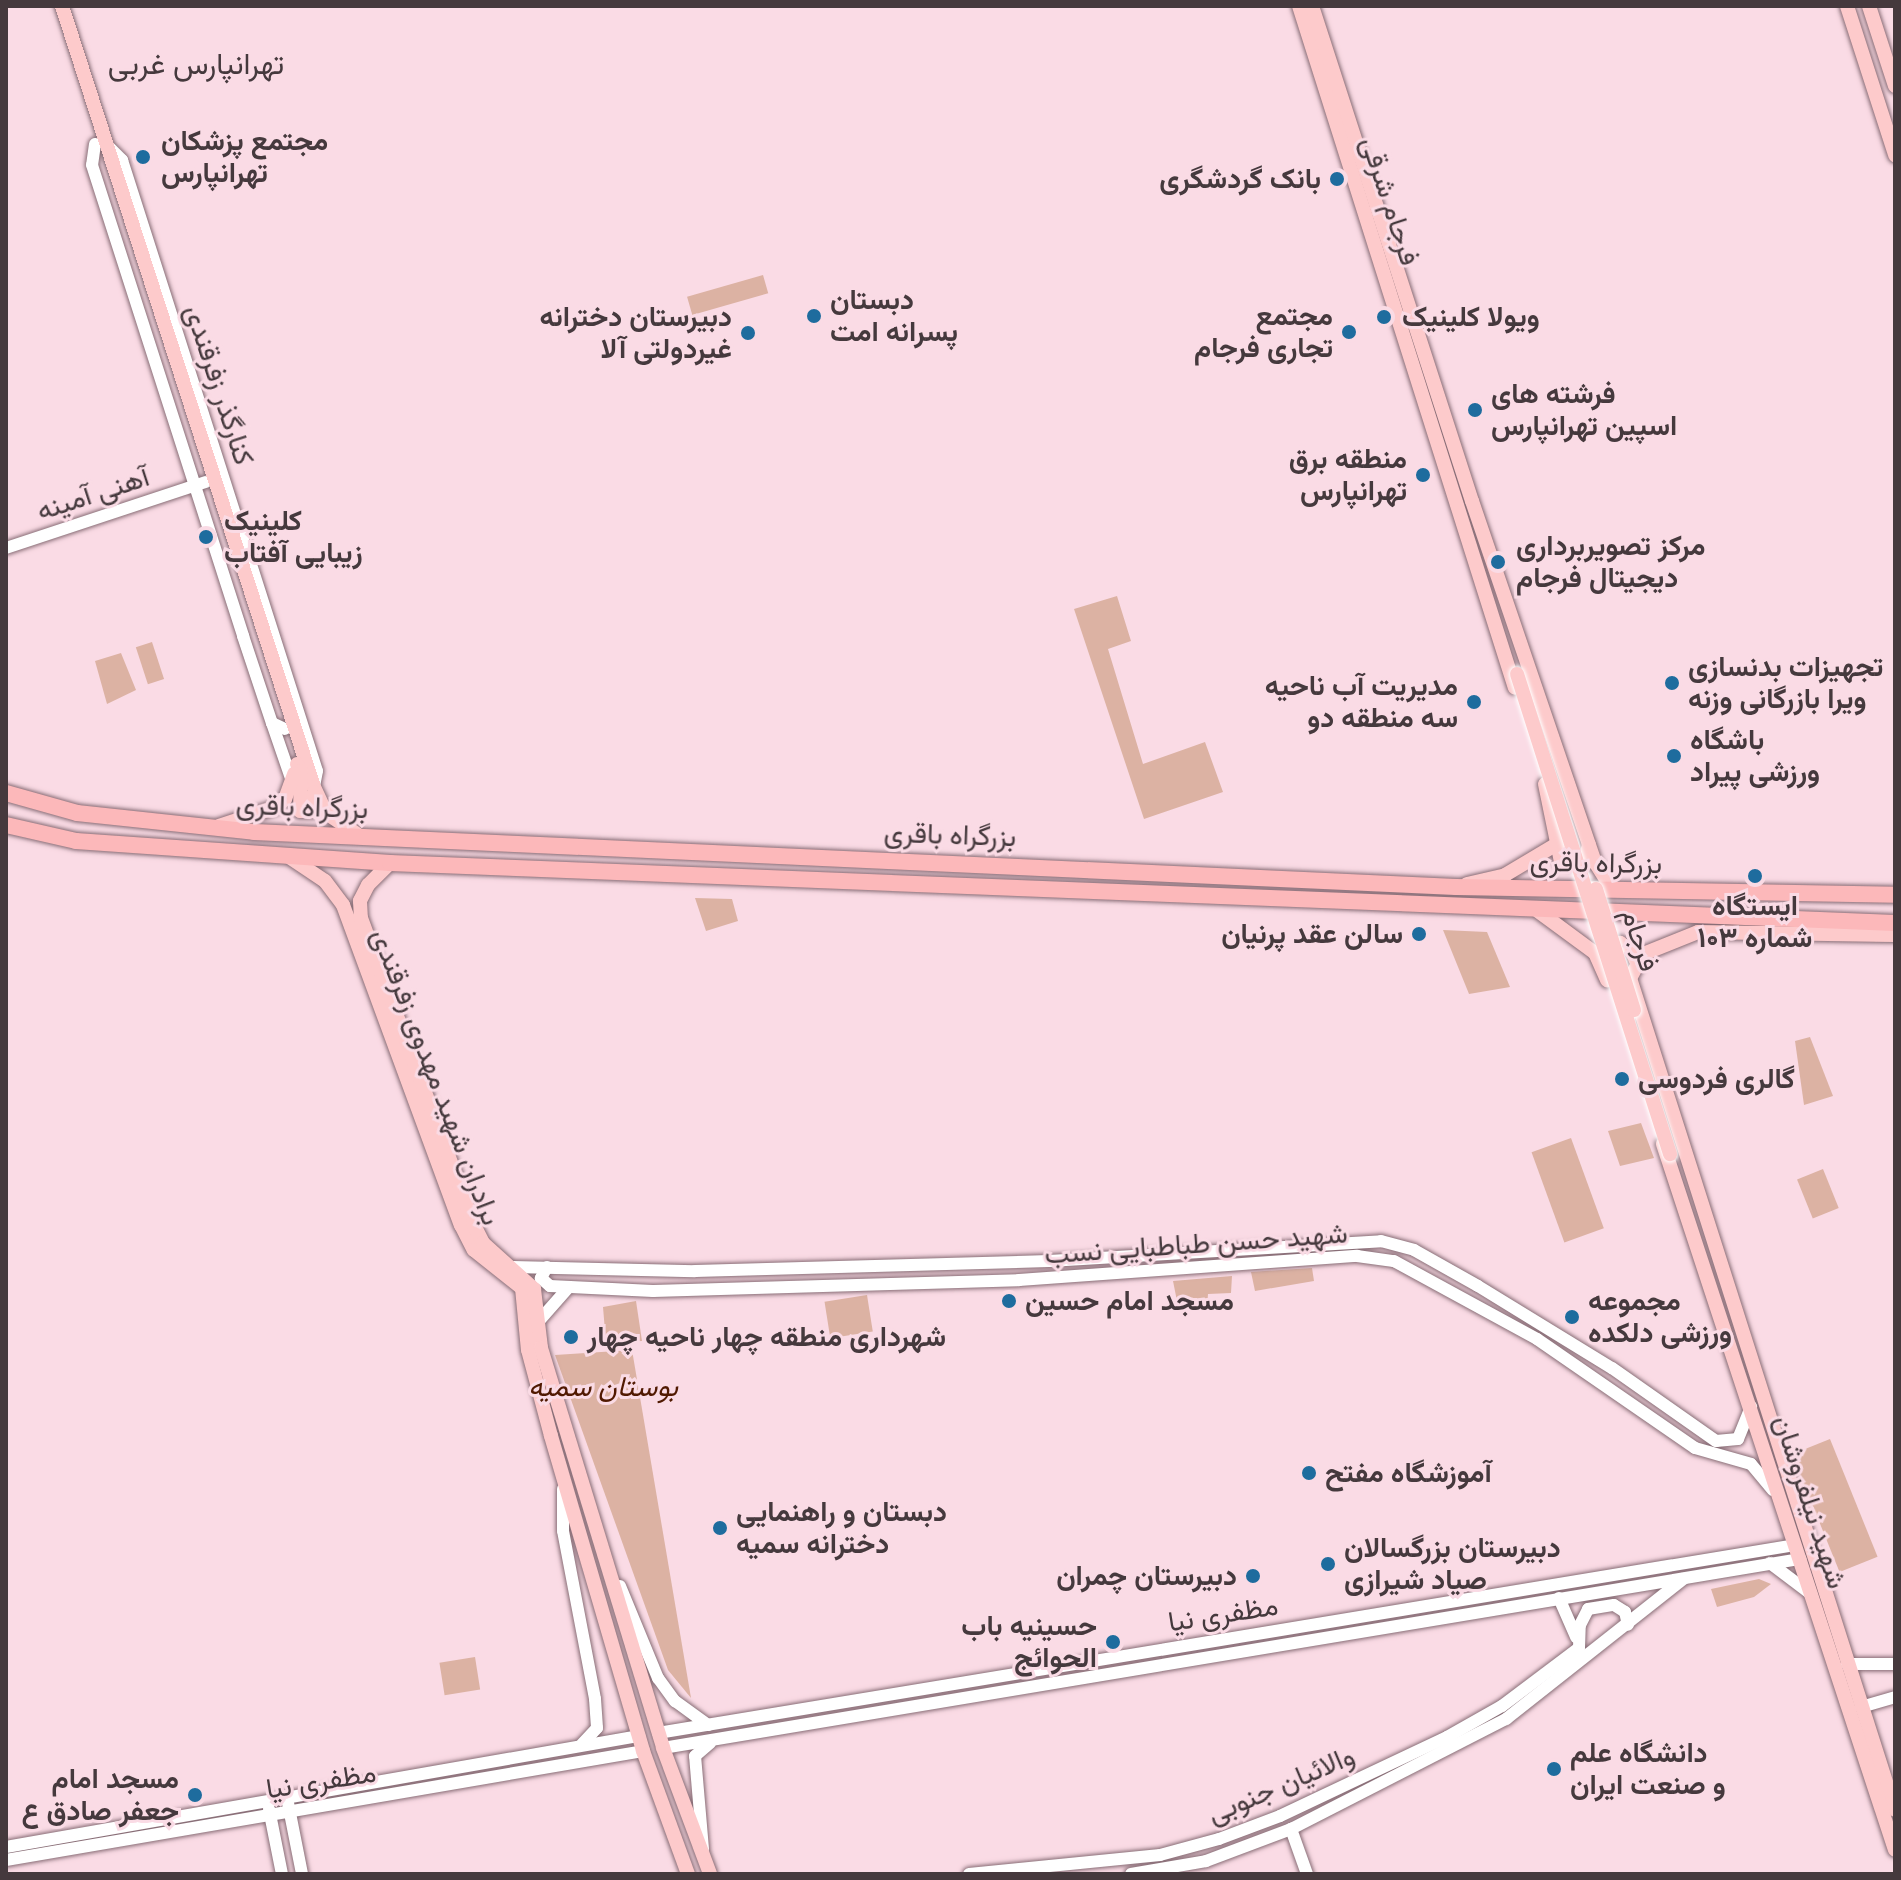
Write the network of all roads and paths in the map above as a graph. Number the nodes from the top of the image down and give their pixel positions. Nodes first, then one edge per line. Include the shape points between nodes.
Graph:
1 (53, 6) edge
2 (62, 6) edge
3 (1299, 6) edge
4 (1312, 6) edge
5 (1847, 6) edge
6 (1869, 6) edge
7 (1895, 86) edge
8 (99, 143) junction
9 (1895, 155) edge
10 (1442, 428) junction
11 (210, 481) junction
12 (6, 548) edge
13 (1519, 635) junction
14 (1501, 641) junction
15 (1521, 673) junction
16 (295, 774) junction
17 (314, 787) junction
18 (6, 793) edge
19 (6, 825) edge
20 (205, 829) junction
21 (360, 836) junction
22 (1557, 844) junction
23 (1589, 844) junction
24 (288, 856) junction
25 (390, 863) junction
26 (1059, 866) junction
27 (1096, 867) junction
28 (1456, 887) junction
29 (1612, 889) junction
30 (1057, 892) junction
31 (1096, 893) junction
32 (1840, 894) junction
33 (1888, 895) edge
34 (360, 901) junction
35 (343, 905) junction
36 (1538, 911) junction
37 (1837, 923) junction
38 (1887, 923) edge
39 (1895, 935) edge
40 (1636, 961) junction
41 (1603, 966) junction
42 (1674, 1153) junction
43 (1689, 1168) junction
44 (1673, 1171) junction
45 (513, 1267) junction
46 (547, 1267) junction
47 (568, 1288) junction
48 (538, 1322) junction
49 (1656, 1400) junction
50 (1752, 1404) junction
51 (1649, 1416) junction
52 (563, 1482) junction
53 (1786, 1517) junction
54 (601, 1542) junction
55 (1804, 1551) junction
56 (1724, 1556) junction
57 (1770, 1563) junction
58 (1726, 1570) junction
59 (1686, 1577) junction
60 (1811, 1594) junction
61 (1559, 1598) junction
62 (1614, 1605) junction
63 (1651, 1606) junction
64 (1628, 1625) junction
65 (1579, 1648) junction
66 (1153, 1650) junction
67 (1847, 1664) junction
68 (1895, 1664) edge
69 (1153, 1666) junction
70 (644, 1678) junction
71 (626, 1680) junction
72 (1895, 1697) edge
73 (1855, 1709) junction
74 (1504, 1712) junction
75 (708, 1725) junction
76 (658, 1733) junction
77 (639, 1736) junction
78 (718, 1739) junction
79 (578, 1747) junction
80 (663, 1748) junction
81 (643, 1751) junction
82 (288, 1804) junction
83 (269, 1808) junction
84 (1895, 1810) edge
85 (1280, 1816) junction
86 (1287, 1830) junction
87 (6, 1847) edge
88 (1895, 1850) edge
89 (703, 1856) junction
90 (6, 1860) edge
91 (1083, 1869) edge
92 (1002, 1872) edge
93 (282, 1874) edge
94 (302, 1874) edge
95 (688, 1874) edge
96 (710, 1874) edge
97 (969, 1874) edge
98 (1131, 1874) edge
99 (1307, 1874) edge

1 - 8 main road
2 - 8 main road
3 - 10 main road, فرجام شرقی
4 - 10 main road, فرجام شرقی
5 - 9 main road
6 - 7 main road
8 - 11 main road
10 - 13 main road, فرجام شرقی
10 - 14 main road, فرجام شرقی
11 - 12 main road, آهنی آمینه
11 - 16 main road
11 - 17 main road
13 - 15 main road, فرجام
13 - 23 main road
14 - 15 main road, فرجام
14 - 22 main road via 1550,799
15 - 42 main road, فرجام, bridge
16 - 17 main road via 297,803 306,814 315,805
16 - 20 main road via 285,799 265,813
17 - 21 main road via 326,813
18 - 20 highway, بزرگراه باقری via 77,813
19 - 24 highway, بزرگراه باقری via 76,841
20 - 21 highway, بزرگراه باقری
21 - 26 highway, بزرگراه باقری
22 - 23 main road via 1561,862 1576,867 1589,860
22 - 28 main road via 1505,875
23 - 29 main road
24 - 25 highway, بزرگراه باقری
24 - 35 main road, برادران شهید مهدوی زفرقندی via 325,881
25 - 30 highway, بزرگراه باقری
25 - 34 main road, برادران شهید مهدوی زفرقندی
26 - 27 highway, بزرگراه باقری
26 - 30 highway via 1064,879
27 - 28 highway, بزرگراه باقری
27 - 31 highway via 1089,880
28 - 29 highway, بزرگراه باقری
29 - 32 highway, بزرگراه باقری
30 - 31 highway, بزرگراه باقری
31 - 36 highway, بزرگراه باقری
32 - 33 highway, بزرگراه باقری
32 - 37 highway via 1846,909
33 - 38 highway via 1872,908
34 - 35 main road via 346,894
34 - 45 main road, برادران شهید مهدوی زفرقندی via 361,918 473,1223 483,1243
35 - 52 main road, برادران شهید مهدوی زفرقندی via 461,1225 474,1250 524,1293 528,1350
36 - 37 highway, بزرگراه باقری
36 - 41 main road via 1579,937
37 - 38 highway, بزرگراه باقری
39 - 40 main road via 1698,932 1658,945
40 - 41 main road via 1627,946 1614,943 1604,951
40 - 43 main road, شهید نیلفروشان via 1630,978
41 - 44 main road
42 - 43 main road, فرجام
42 - 44 main road, فرجام
43 - 55 main road, شهید نیلفروشان
44 - 50 main road, شهید نیلفروشان
45 - 46 main road, شهید حسن طباطبایی نسب
45 - 48 main road, برادران شهید مهدوی زفرقندی via 534,1289
46 - 47 main road via 541,1275 544,1284
46 - 49 main road, شهید حسن طباطبایی نسب via 699,1271 1049,1261 1381,1241 1414,1250 1478,1286
47 - 48 main road
47 - 51 main road, شهید حسن طباطبایی نسب via 1019,1280 1357,1256 1394,1261 1431,1278 1537,1339
48 - 54 main road, برادران شهید مهدوی زفرقندی via 541,1348
49 - 50 main road, شهید حسن طباطبایی نسب via 1724,1443 1743,1434
49 - 51 main road via 1658,1408
50 - 53 main road, شهید نیلفروشان
51 - 53 main road, شهید حسن طباطبایی نسب via 1695,1448 1751,1464 1770,1482
52 - 71 main road, برادران شهید مهدوی زفرقندی
52 - 79 main road via 563,1531 597,1728 593,1738
53 - 55 main road, شهید نیلفروشان
54 - 70 main road, برادران شهید مهدوی زفرقندی
54 - 75 main road via 658,1678 675,1701
55 - 56 main road, مظفری نیا
55 - 57 main road, مظفری نیا
55 - 60 main road, شهید نیلفروشان
55 - 67 main road, شهید نیلفروشان
56 - 58 main road via 1730,1566
56 - 66 main road, مظفری نیا
57 - 58 main road, مظفری نیا
57 - 60 main road
58 - 59 main road, مظفری نیا
59 - 61 main road, مظفری نیا
59 - 63 main road, والائیان جنوبی
60 - 73 main road, شهید نیلفروشان
61 - 65 main road
61 - 69 main road, مظفری نیا
62 - 63 main road
62 - 64 main road via 1625,1612
62 - 65 main road via 1588,1609 1580,1625
63 - 64 main road, والائیان جنوبی
64 - 74 main road, والائیان جنوبی
65 - 74 main road, والائیان جنوبی
66 - 69 main road
66 - 75 main road, مظفری نیا
67 - 68 main road
67 - 73 main road, شهید نیلفروشان
69 - 78 main road, مظفری نیا
70 - 71 main road via 640,1696
70 - 76 main road, برادران شهید مهدوی زفرقندی
71 - 77 main road, برادران شهید مهدوی زفرقندی
72 - 73 main road
73 - 84 main road, شهید نیلفروشان
73 - 88 main road, شهید نیلفروشان
74 - 85 main road, والائیان جنوبی
74 - 86 main road, والائیان جنوبی
75 - 76 main road, مظفری نیا
76 - 77 main road
76 - 80 main road, برادران شهید مهدوی زفرقندی
77 - 79 main road, مظفری نیا
77 - 81 main road, برادران شهید مهدوی زفرقندی
78 - 80 main road, مظفری نیا
78 - 89 main road via 695,1756
79 - 82 main road, مظفری نیا
80 - 81 main road
80 - 89 main road, برادران شهید مهدوی زفرقندی
81 - 82 main road, مظفری نیا
81 - 95 main road, برادران شهید مهدوی زفرقندی
82 - 83 main road, مظفری نیا
82 - 94 main road
83 - 87 main road, مظفری نیا
83 - 90 main road, مظفری نیا
83 - 93 main road
85 - 86 main road
85 - 91 main road, والائیان جنوبی via 1160,1855
86 - 98 main road, والائیان جنوبی via 1206,1861
86 - 99 main road
89 - 96 main road, برادران شهید مهدوی زفرقندی
91 - 92 main road, والائیان جنوبی
92 - 97 main road, والائیان جنوبی

